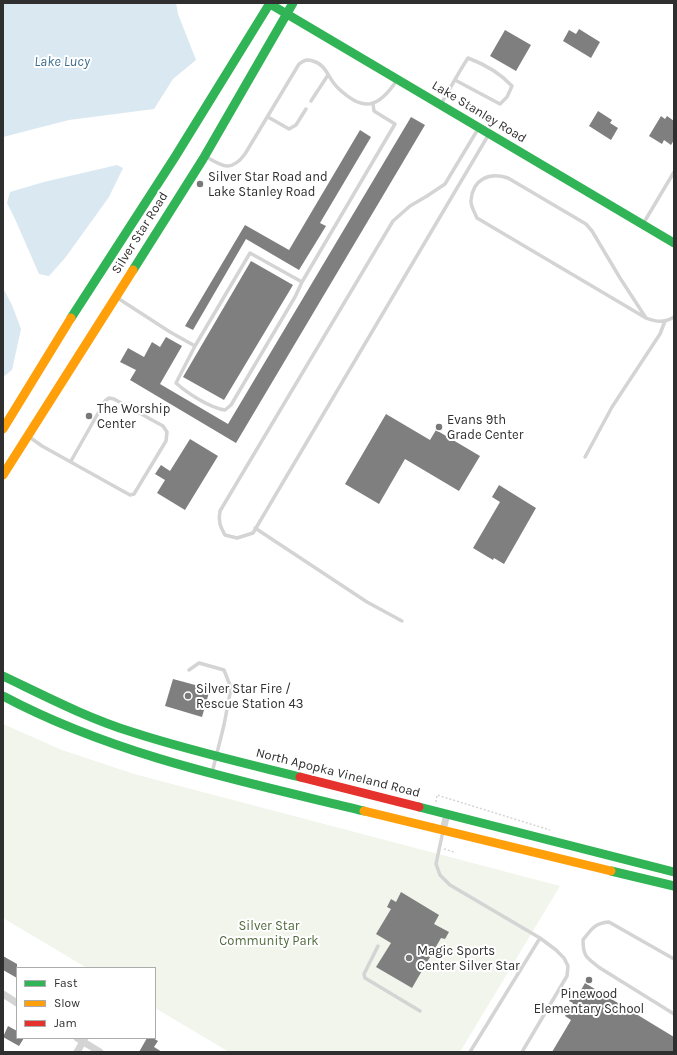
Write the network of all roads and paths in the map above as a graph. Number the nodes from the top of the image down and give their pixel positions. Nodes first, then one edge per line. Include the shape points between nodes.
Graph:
1 (270, 3) edge
2 (293, 3) edge
3 (287, 14) junction
4 (328, 75) junction
5 (397, 79) junction
6 (455, 80) junction
7 (311, 101) dead end
8 (373, 104) junction
9 (441, 105) junction
10 (306, 109) dead end
11 (268, 117) junction
12 (479, 128) junction
13 (489, 134) junction
14 (204, 156) junction
15 (674, 172) edge
16 (643, 225) junction
17 (674, 243) edge
18 (302, 282) junction
19 (115, 296) junction
20 (674, 317) edge
21 (646, 318) junction
22 (664, 321) junction
23 (195, 346) junction
24 (3, 429) edge
25 (27, 436) junction
26 (585, 457) dead end
27 (71, 461) junction
28 (3, 475) edge
29 (255, 528) junction
30 (402, 621) dead end
31 (189, 670) dead end
32 (3, 676) edge
33 (3, 696) edge
34 (216, 756) junction
35 (212, 774) junction
36 (435, 805) dead end
37 (447, 814) junction
38 (443, 830) junction
39 (554, 832) dead end
40 (674, 872) edge
41 (674, 886) edge
42 (540, 938) junction
43 (378, 946) dead end
44 (674, 959) edge
45 (3, 994) edge
46 (16, 1002) edge
47 (420, 1011) dead end
48 (674, 1014) edge
49 (82, 1039) edge
50 (77, 1052) edge
51 (100, 1052) edge
52 (470, 1052) edge
53 (522, 1052) edge

1 - 3 main road, Lake Stanley Road
1 - 24 main road, Silver Star Road
2 - 3 main road, Silver Star Road
3 - 5 main road, Lake Stanley Road
3 - 14 main road, Silver Star Road
4 - 7 lane
4 - 8 lane via 337,87 355,100
4 - 11 lane via 319,63 304,60 299,64
5 - 8 lane via 387,94
5 - 9 main road, Lake Stanley Road
6 - 6 lane via 468,58 504,77 512,86 500,104
6 - 9 lane
8 - 18 lane via 374,111 395,124
9 - 12 main road, Lake Stanley Road
10 - 11 lane via 296,125 289,129
11 - 14 lane via 239,162 232,166 221,166
12 - 13 main road, Lake Stanley Road
12 - 29 lane via 445,184 410,206 393,221 220,511 220,527 225,535 244,537 253,533
13 - 16 main road, Lake Stanley Road
13 - 29 lane
14 - 19 main road, Silver Star Road
15 - 16 lane
16 - 17 main road, Lake Stanley Road
18 - 23 lane via 250,253
18 - 23 lane via 231,405 225,410 216,408 176,383
19 - 23 lane
19 - 25 main road, Silver Star Road
20 - 22 lane
21 - 21 lane via 586,224 508,178 498,175 486,177 475,185 470,201 476,218
21 - 22 lane via 656,322
22 - 26 lane via 660,334 612,407
25 - 27 lane
25 - 28 main road, Silver Star Road
27 - 27 lane via 130,495 134,494 166,441 167,432 163,426 109,398
29 - 30 lane via 367,602
31 - 34 lane via 199,663 224,670 231,688
32 - 34 main road, North Apopka Vineland Road via 63,705 131,732
33 - 35 main road via 75,731 143,755
34 - 35 lane
34 - 37 main road, North Apopka Vineland Road
35 - 38 main road
36 - 39 path via 437,795
37 - 38 street
37 - 40 main road, North Apopka Vineland Road
38 - 41 main road
38 - 42 lane via 436,864 440,875 450,884
42 - 52 lane
42 - 53 lane via 564,958 568,966 567,976
43 - 47 lane via 364,974 365,978
44 - 48 lane via 609,922 599,923 583,940 583,951 588,960
45 - 46 street
49 - 50 street
49 - 51 street

